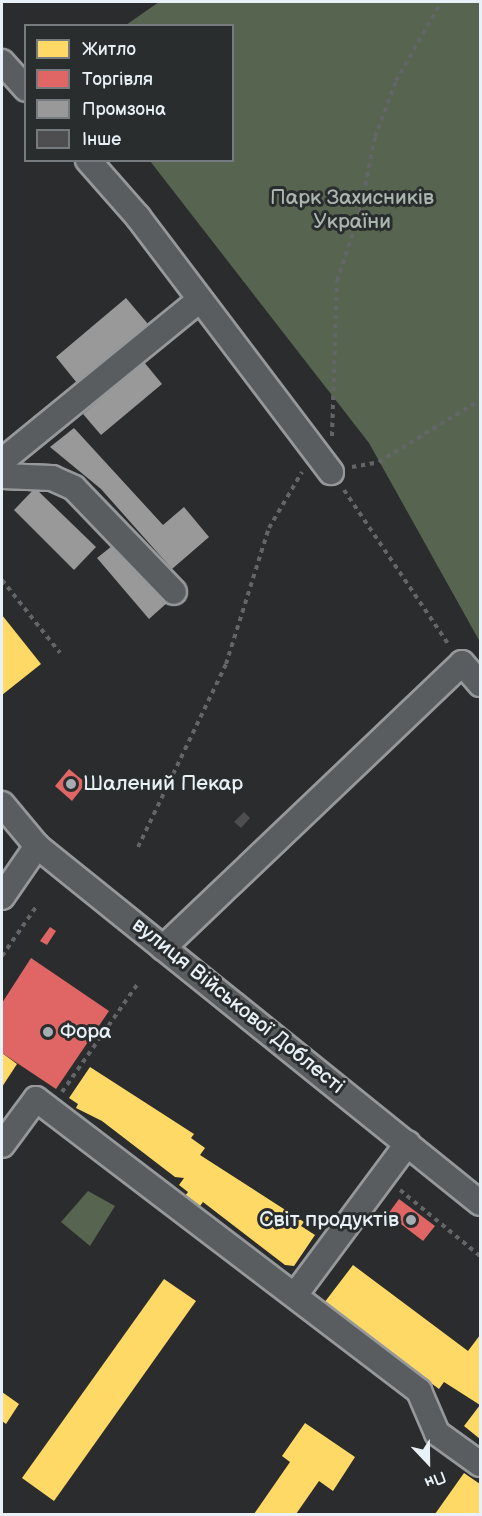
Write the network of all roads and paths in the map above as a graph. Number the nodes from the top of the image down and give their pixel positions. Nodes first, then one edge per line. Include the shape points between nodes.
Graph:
1 (441, 2) edge
2 (2, 62) edge
3 (24, 87) edge
4 (90, 162) edge
5 (198, 300) junction
6 (480, 400) edge
7 (315, 451) junction
8 (2, 461) edge
9 (331, 472) junction
10 (2, 476) edge
11 (2, 580) edge
12 (174, 592) dead end
13 (60, 653) dead end
14 (462, 663) junction
15 (480, 684) edge
16 (2, 804) edge
17 (37, 846) junction
18 (138, 847) dead end
19 (2, 897) edge
20 (36, 907) dead end
21 (163, 948) junction
22 (2, 956) edge
23 (137, 985) dead end
24 (50, 1110) junction
25 (408, 1143) junction
26 (2, 1145) edge
27 (384, 1177) junction
28 (480, 1203) edge
29 (480, 1256) edge
30 (295, 1295) junction
31 (480, 1464) edge

1 - 9 path via 396,81 379,126 337,281
2 - 3 street
4 - 5 street via 138,217
5 - 7 street
5 - 8 street
6 - 9 path via 379,462
7 - 9 street
7 - 18 path via 269,528 226,664
9 - 14 path
10 - 12 street via 52,478 74,488
11 - 13 path
14 - 15 street
14 - 21 street
16 - 17 street, вулиця Військової Доблесті
17 - 19 street
17 - 21 street, вулиця Військової Доблесті
20 - 22 path
21 - 25 street, вулиця Військової Доблесті
23 - 24 path
24 - 26 street via 36,1099
24 - 30 street
25 - 27 street
25 - 28 street, вулиця Військової Доблесті
27 - 29 path
27 - 30 street
30 - 31 street via 419,1391 437,1433

